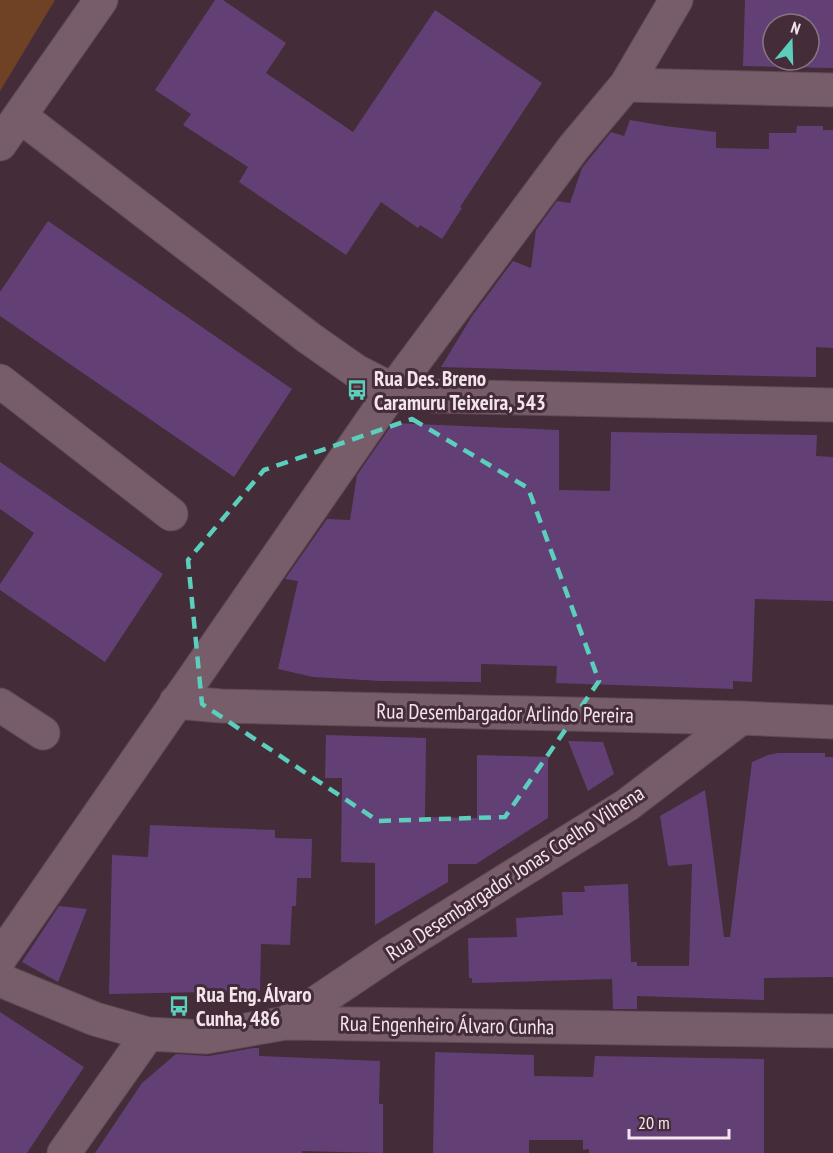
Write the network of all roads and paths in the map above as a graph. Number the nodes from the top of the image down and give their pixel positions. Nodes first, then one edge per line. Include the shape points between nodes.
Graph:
1 (101, 0) edge
2 (676, 0) edge
3 (626, 85) junction
4 (833, 90) edge
5 (20, 117) junction
6 (0, 144) edge
7 (0, 381) edge
8 (393, 390) junction
9 (833, 405) edge
10 (171, 514) dead end
11 (176, 702) junction
12 (0, 705) edge
13 (741, 718) junction
14 (833, 722) edge
15 (43, 733) dead end
16 (0, 958) edge
17 (0, 980) edge
18 (286, 1023) junction
19 (833, 1032) edge
20 (148, 1034) junction
21 (64, 1153) edge

1 - 5 street
2 - 3 street
3 - 4 street
3 - 8 street via 574,147
5 - 6 street
5 - 8 street via 309,338 356,371
7 - 10 street
8 - 9 street via 433,396
8 - 11 street
11 - 13 street, Rua Desembargador Arlindo Pereira
11 - 16 street
12 - 15 street
13 - 14 street, Rua Desembargador Arlindo Pereira
13 - 18 street, Rua Desembargador Jonas Coelho Vilhena via 627,805 393,951
17 - 20 street, Rua Engenheiro Álvaro Cunha via 95,1019
18 - 19 street, Rua Engenheiro Álvaro Cunha
18 - 20 street, Rua Engenheiro Álvaro Cunha via 206,1037
20 - 21 street

